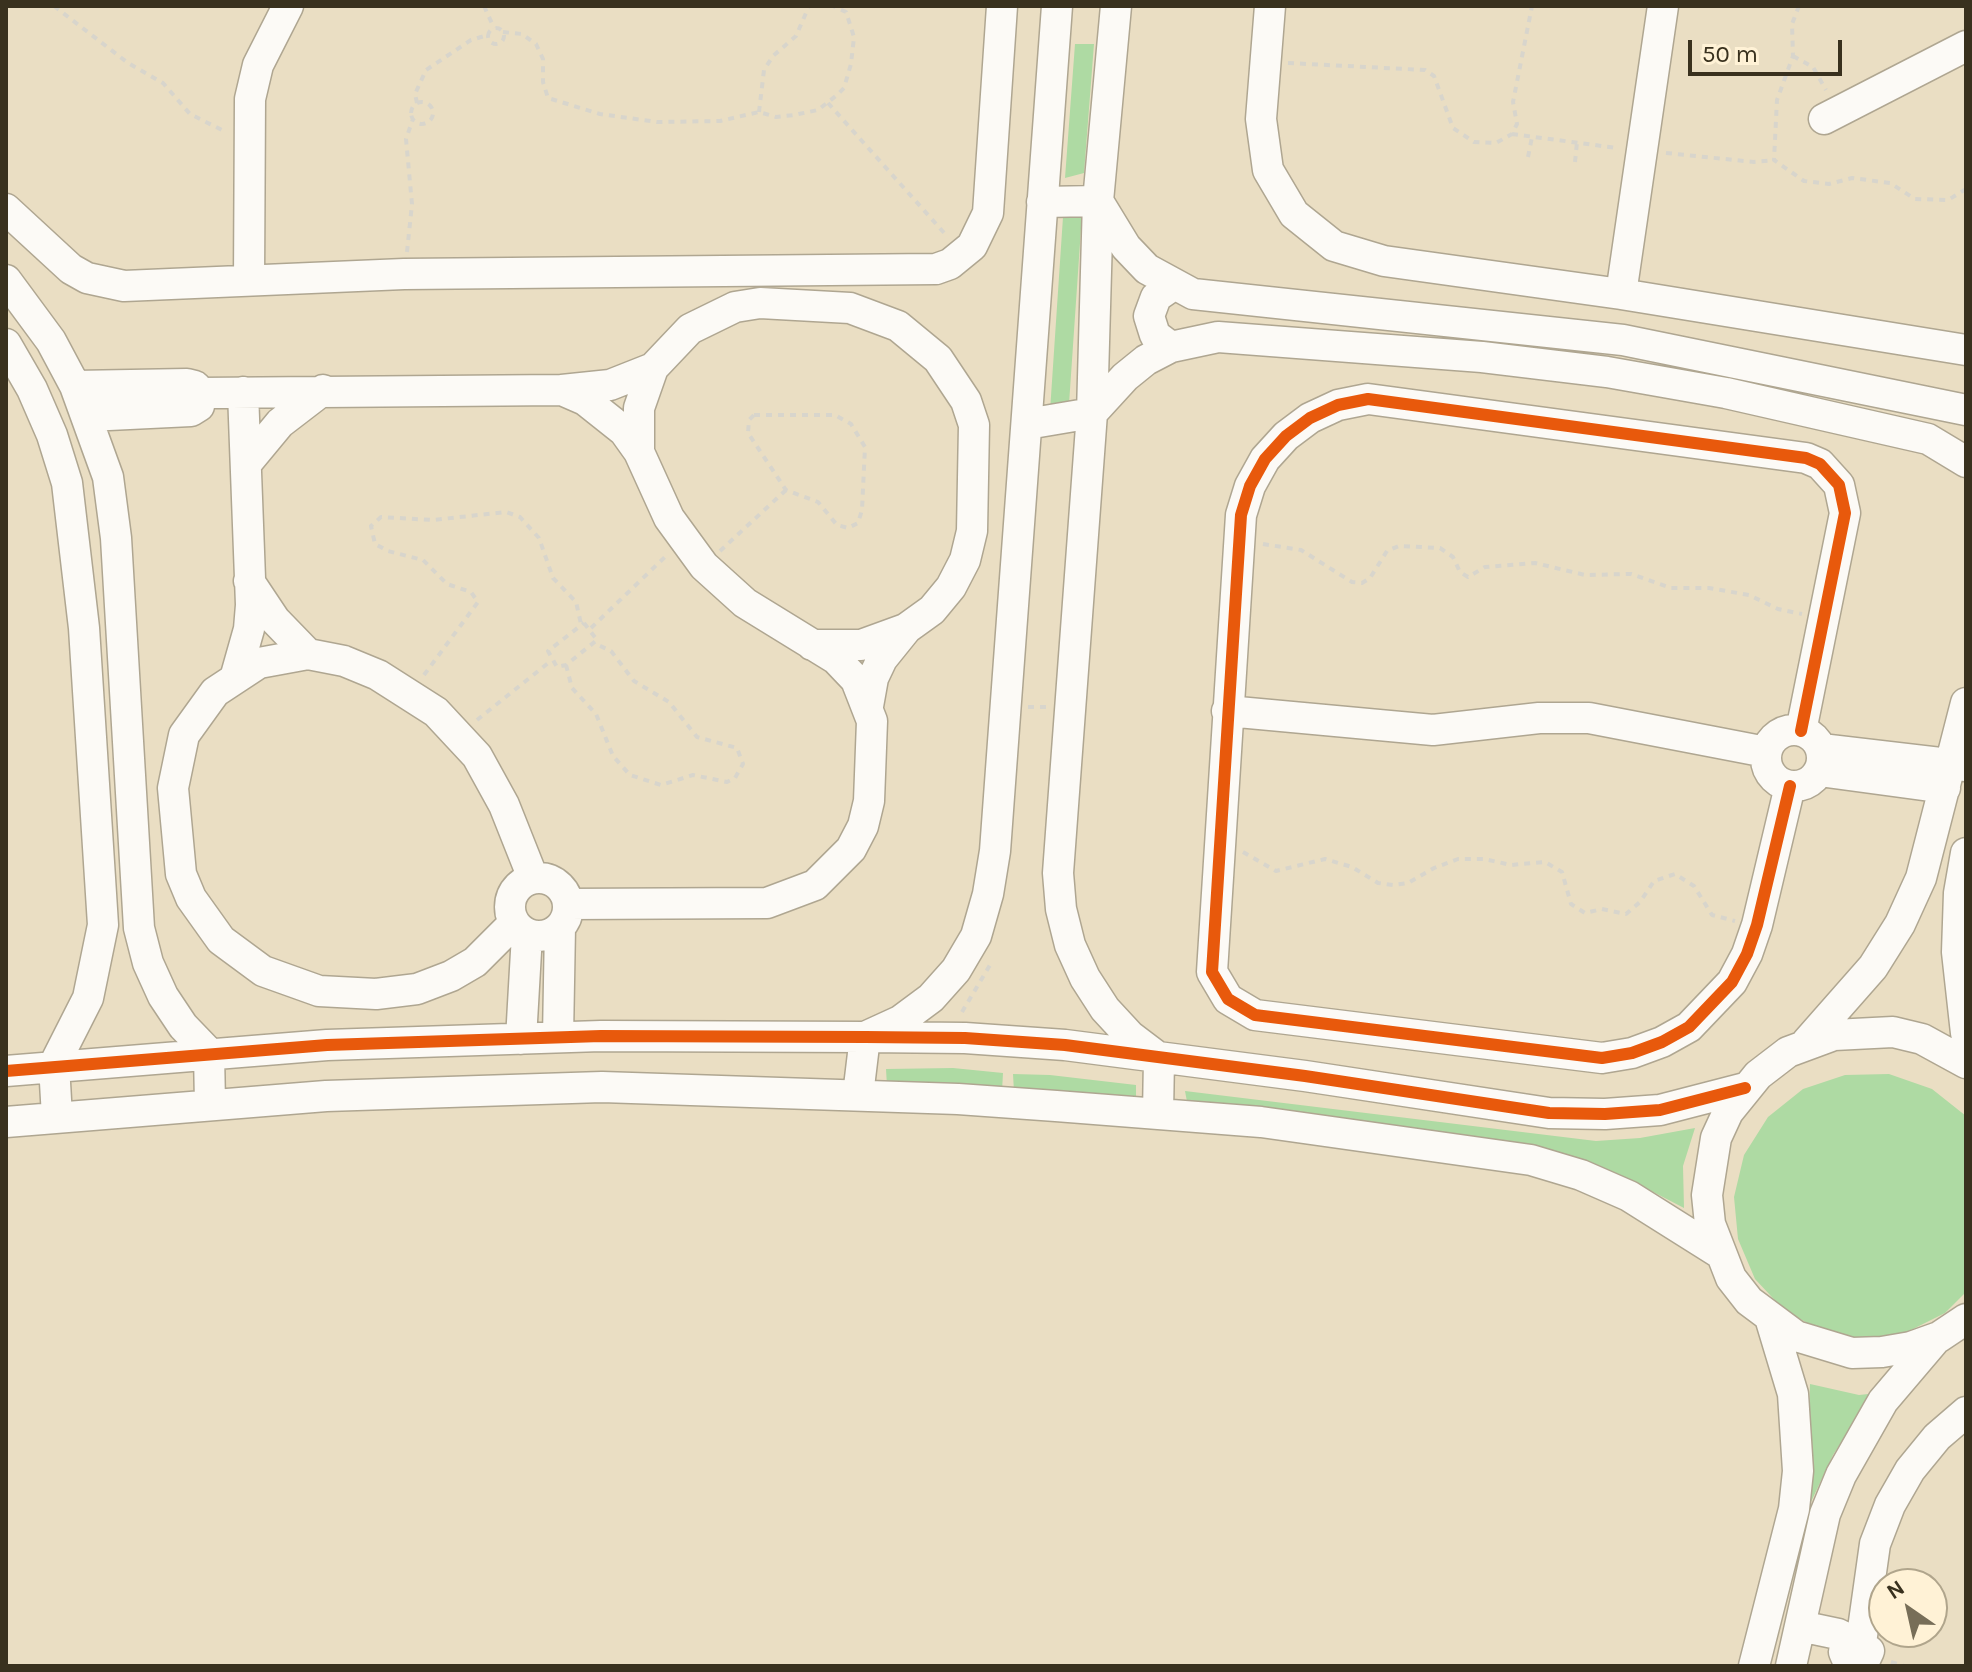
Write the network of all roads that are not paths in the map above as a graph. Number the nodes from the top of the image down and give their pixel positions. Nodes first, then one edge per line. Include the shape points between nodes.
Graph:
1 (288, 6) edge
2 (1002, 6) edge
3 (1057, 6) edge
4 (1116, 6) edge
5 (1270, 6) edge
6 (1663, 6) edge
7 (1966, 46) edge
8 (1829, 117) road end
9 (1098, 201) junction
10 (1042, 202) junction
11 (6, 209) edge
12 (6, 280) edge
13 (249, 280) junction
14 (1172, 286) junction
15 (1621, 294) junction
16 (6, 344) edge
17 (1171, 347) junction
18 (1966, 350) edge
19 (653, 368) junction
20 (75, 386) junction
21 (323, 390) junction
22 (562, 390) junction
23 (243, 392) junction
24 (201, 393) junction
25 (1966, 410) edge
26 (1092, 413) junction
27 (88, 416) junction
28 (1027, 424) junction
29 (639, 452) junction
30 (1966, 462) edge
31 (246, 464) junction
32 (249, 581) junction
33 (907, 628) junction
34 (812, 645) junction
35 (308, 654) junction
36 (236, 675) junction
37 (1966, 703) edge
38 (868, 706) junction
39 (1227, 711) junction
40 (1814, 750) junction
41 (1766, 752) junction
42 (1954, 773) edge
43 (1790, 786) junction
44 (1934, 829) junction
45 (1966, 834) edge
46 (1966, 853) edge
47 (533, 878) junction
48 (564, 915) junction
49 (520, 928) junction
50 (1966, 1033) edge
51 (558, 1037) junction
52 (865, 1037) junction
53 (521, 1039) junction
54 (1805, 1044) junction
55 (209, 1053) junction
56 (1159, 1058) junction
57 (1966, 1063) edge
58 (54, 1065) junction
59 (6, 1071) edge
60 (1745, 1088) junction
61 (858, 1095) junction
62 (210, 1104) junction
63 (1158, 1114) junction
64 (57, 1117) junction
65 (6, 1122) edge
66 (1718, 1252) junction
67 (1966, 1319) edge
68 (1771, 1321) junction
69 (1939, 1337) junction
70 (1966, 1412) edge
71 (1800, 1626) junction
72 (1854, 1658) edge
73 (1798, 1664) edge
74 (1754, 1666) edge

1 - 13 street via 258,65 250,99
2 - 13 street via 988,213 979,236 950,264 920,272 404,274
3 - 10 street
4 - 9 street
5 - 15 street via 1261,119 1268,170 1294,214 1334,246 1384,261
6 - 15 street
7 - 8 street
9 - 10 street
9 - 14 street via 1126,247
9 - 26 street
10 - 28 street
11 - 13 street via 71,269 105,284
12 - 20 street via 51,341
14 - 17 street via 1156,297 1149,316 1155,335
14 - 25 street via 1215,298 1623,340
15 - 18 street
16 - 58 street via 42,412 67,483 88,690 103,925 88,998
17 - 26 street via 1125,377
17 - 30 street via 1218,337 1607,372 1928,439
19 - 22 street via 610,385
19 - 29 street via 639,408
19 - 33 street via 700,323 735,307 760,303 850,308 875,315 898,326 938,359 966,401 974,425 972,531 951,587
20 - 24 street via 191,384
20 - 27 street
21 - 22 street
21 - 23 street
21 - 31 street via 280,423
22 - 29 street via 606,414
23 - 24 street
23 - 31 street
24 - 27 street via 199,406 191,411
26 - 28 street
26 - 56 street via 1058,873 1061,909 1070,945 1098,999 1130,1036
27 - 55 street via 108,477 116,538 139,928 163,996
28 - 52 street via 995,851 976,936 931,998 900,1021
29 - 34 street via 683,540 704,566 745,603
31 - 32 street
32 - 35 street via 275,620
32 - 36 street via 249,629
33 - 34 street via 861,645
33 - 38 street via 882,659
34 - 38 street via 856,680
35 - 36 street via 259,663
35 - 47 street via 344,661 411,693 459,734 492,780
36 - 49 street via 198,712 184,735 173,788 181,874 197,909 221,940 263,971 287,981 319,991 376,994 417,989 451,976
37 - 42 street
38 - 48 street via 873,736 863,826 843,859 815,885 767,903
39 - 40 street via 1241,515 1250,486 1265,459 1310,418 1368,399 1820,464 1839,485 1845,513 1824,618
39 - 41 street via 1418,730 1589,718
39 - 43 street via 1212,972 1228,999 1255,1015 1602,1058 1632,1053 1676,1035 1713,1006 1740,968 1757,925
40 - 41 street via 1779,734
40 - 42 street
40 - 43 street via 1807,783
41 - 43 street via 1771,774
42 - 44 street
44 - 45 street
44 - 54 street via 1921,878 1900,924 1849,997
46 - 50 street via 1957,952
47 - 48 street via 557,883
47 - 49 street via 518,885 510,899
48 - 49 street via 541,936
48 - 51 street
49 - 53 street
51 - 52 street
51 - 53 street
52 - 56 street via 1065,1045
52 - 61 street
53 - 55 street
54 - 57 street via 1863,1031 1893,1032 1922,1039
54 - 60 street via 1772,1062
55 - 58 street
55 - 62 street
56 - 60 street via 1549,1113 1660,1110
56 - 63 street
58 - 59 street
58 - 64 street
60 - 66 street via 1716,1138 1709,1167 1708,1210
61 - 62 street via 602,1087
61 - 63 street
62 - 64 street
63 - 66 street via 1261,1122 1531,1160 1629,1196
64 - 65 street
66 - 68 street via 1740,1289
67 - 69 street
68 - 69 street via 1809,1342 1852,1353 1911,1347
68 - 74 street via 1793,1394 1798,1471 1794,1509
69 - 71 street via 1883,1401 1841,1475 1825,1514
70 - 72 street via 1910,1470 1890,1505 1875,1544
71 - 72 street via 1838,1634
71 - 73 street

